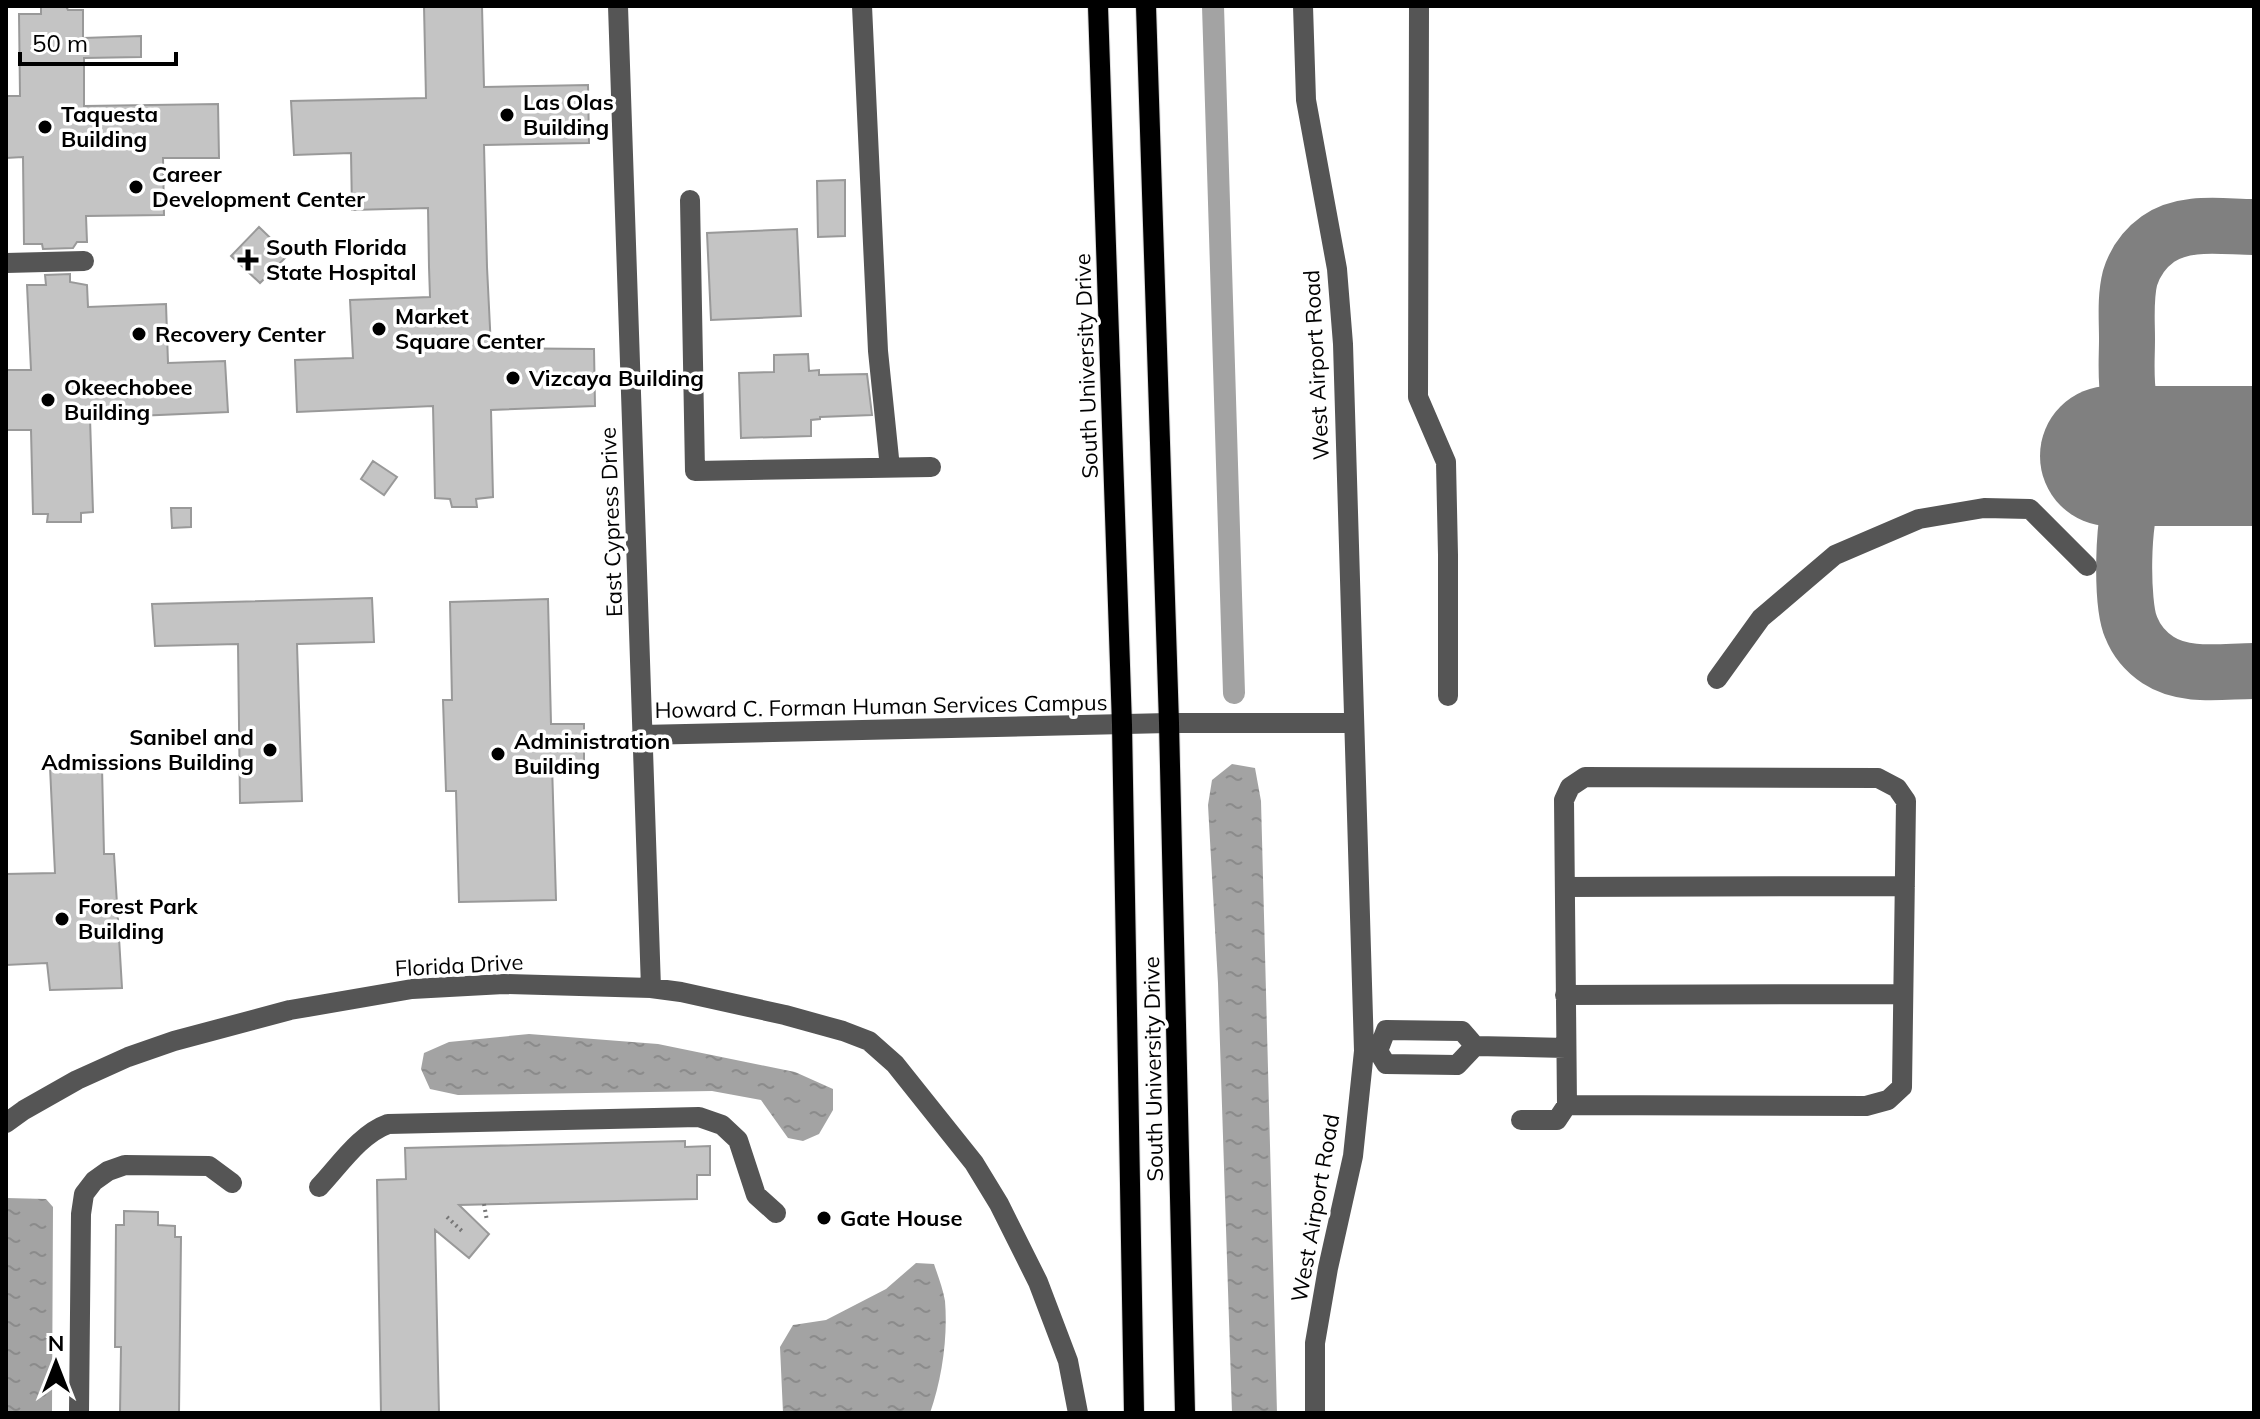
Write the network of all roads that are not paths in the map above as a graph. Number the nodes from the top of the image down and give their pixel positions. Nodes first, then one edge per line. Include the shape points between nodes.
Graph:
1 (618, 6) edge
2 (862, 6) edge
3 (1098, 6) edge
4 (1146, 6) edge
5 (1303, 6) edge
6 (1419, 6) edge
7 (690, 200) dead end
8 (84, 261) dead end
9 (6, 263) edge
10 (931, 467) dead end
11 (890, 468) junction
12 (2087, 566) dead end
13 (1717, 679) dead end
14 (1448, 696) dead end
15 (1169, 723) junction
16 (1354, 723) junction
17 (1122, 725) junction
18 (641, 735) junction
19 (1905, 886) junction
20 (1565, 887) junction
21 (651, 988) junction
22 (1903, 994) junction
23 (1565, 995) junction
24 (1475, 1046) junction
25 (1566, 1048) junction
26 (1371, 1051) junction
27 (1567, 1105) junction
28 (1521, 1120) dead end
29 (6, 1123) edge
30 (232, 1183) dead end
31 (319, 1187) dead end
32 (776, 1213) dead end
33 (79, 1413) edge
34 (1078, 1413) edge
35 (1134, 1413) edge
36 (1185, 1413) edge
37 (1315, 1413) edge

1 - 18 street, East Cypress Drive
2 - 11 street via 878,351
3 - 17 main road, South University Drive
4 - 15 main road, South University Drive
5 - 16 street, West Airport Road via 1306,100 1337,269 1343,344
6 - 14 street via 1418,397 1446,462
7 - 11 street via 695,471
8 - 9 street
10 - 11 street
12 - 13 street via 2030,509 1984,508 1919,519 1835,555 1761,618
15 - 16 street
15 - 17 street
15 - 36 main road, South University Drive
16 - 26 street, West Airport Road
17 - 18 street, Howard C. Forman Human Services Campus
17 - 35 main road, South University Drive
18 - 21 street, East Cypress Drive
19 - 20 street
19 - 20 street via 1906,801 1897,788 1878,778 1585,777 1570,787 1564,800
19 - 22 street
20 - 23 street
21 - 29 street, Florida Drive via 427,988 290,1010 128,1057 77,1080
21 - 34 street, Florida Drive via 843,1031 869,1041 895,1064 974,1163 999,1204 1038,1282 1068,1361
22 - 23 street
22 - 27 street via 1902,1087 1888,1100 1866,1106
23 - 25 street
24 - 25 street
24 - 26 street via 1457,1065 1386,1064
24 - 26 street via 1462,1031 1386,1030
25 - 27 street
26 - 37 street, West Airport Road via 1315,1343
27 - 28 street via 1557,1120
30 - 33 street via 209,1166 125,1165 108,1171 84,1194
31 - 32 street via 357,1146 388,1124 699,1117 722,1125 738,1140 756,1195

